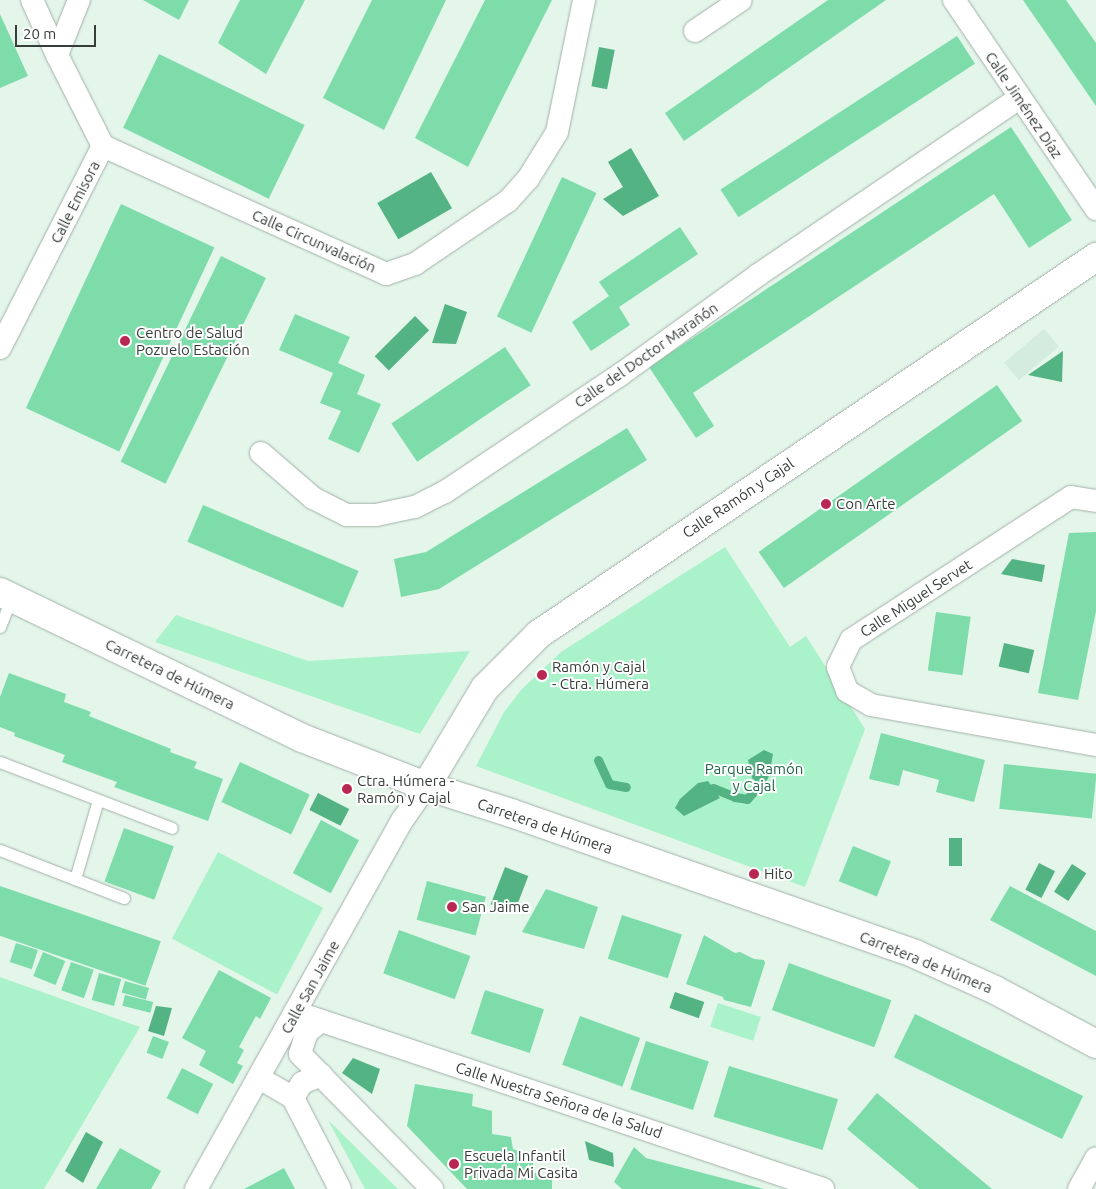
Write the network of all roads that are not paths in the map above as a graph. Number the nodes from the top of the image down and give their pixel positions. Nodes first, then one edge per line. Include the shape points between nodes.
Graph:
1 (32, 0) edge
2 (78, 0) edge
3 (584, 0) edge
4 (741, 0) edge
5 (954, 0) edge
6 (695, 30) dead end
7 (56, 55) junction
8 (1019, 98) junction
9 (103, 146) junction
10 (1096, 209) edge
11 (1096, 257) edge
12 (0, 348) edge
13 (261, 453) dead end
14 (1096, 501) edge
15 (5, 595) edge
16 (0, 627) edge
17 (1096, 746) edge
18 (0, 762) edge
19 (426, 786) junction
20 (98, 800) junction
21 (172, 828) dead end
22 (0, 850) edge
23 (75, 879) junction
24 (124, 898) dead end
25 (296, 1012) junction
26 (321, 1020) junction
27 (279, 1043) junction
28 (1096, 1044) edge
29 (300, 1054) junction
30 (321, 1075) junction
31 (259, 1078) junction
32 (292, 1098) junction
33 (1096, 1158) edge
34 (196, 1189) edge
35 (340, 1189) edge
36 (432, 1189) edge
37 (823, 1189) edge
38 (1079, 1189) edge

1 - 7 street, Calle Emisora
2 - 7 street
3 - 9 street, Calle Circunvalación via 557,132 528,179 508,201 415,264 386,274
4 - 6 street
5 - 8 street, Calle Jiménez Díaz
7 - 9 street, Calle Emisora
8 - 10 street, Calle Jiménez Díaz
8 - 13 street, Calle del Doctor Marañón via 758,275 620,375 444,492 415,507 376,515 348,515 312,498
9 - 12 street, Calle Emisora
11 - 19 street, Calle Ramón y Cajal via 539,634 485,688
14 - 17 street, Calle Miguel Servet via 1072,497 851,640 838,667 847,692 871,705
15 - 16 lane
15 - 19 street, Carretera de Húmera via 302,738
18 - 20 lane
19 - 25 street, Calle San Jaime via 402,821
19 - 28 street, Carretera de Húmera via 915,954 995,990
20 - 21 lane
20 - 23 lane
22 - 23 lane
23 - 24 lane
25 - 26 street, Calle Nuestra Señora de la Salud
25 - 27 street, Calle San Jaime
26 - 29 street via 307,1032
26 - 37 street, Calle Nuestra Señora de la Salud
27 - 29 street
27 - 31 street, Calle San Jaime
29 - 30 street
30 - 32 street via 302,1083
30 - 36 street
31 - 32 street
31 - 34 street, Calle San Jaime
32 - 35 street
33 - 38 street

